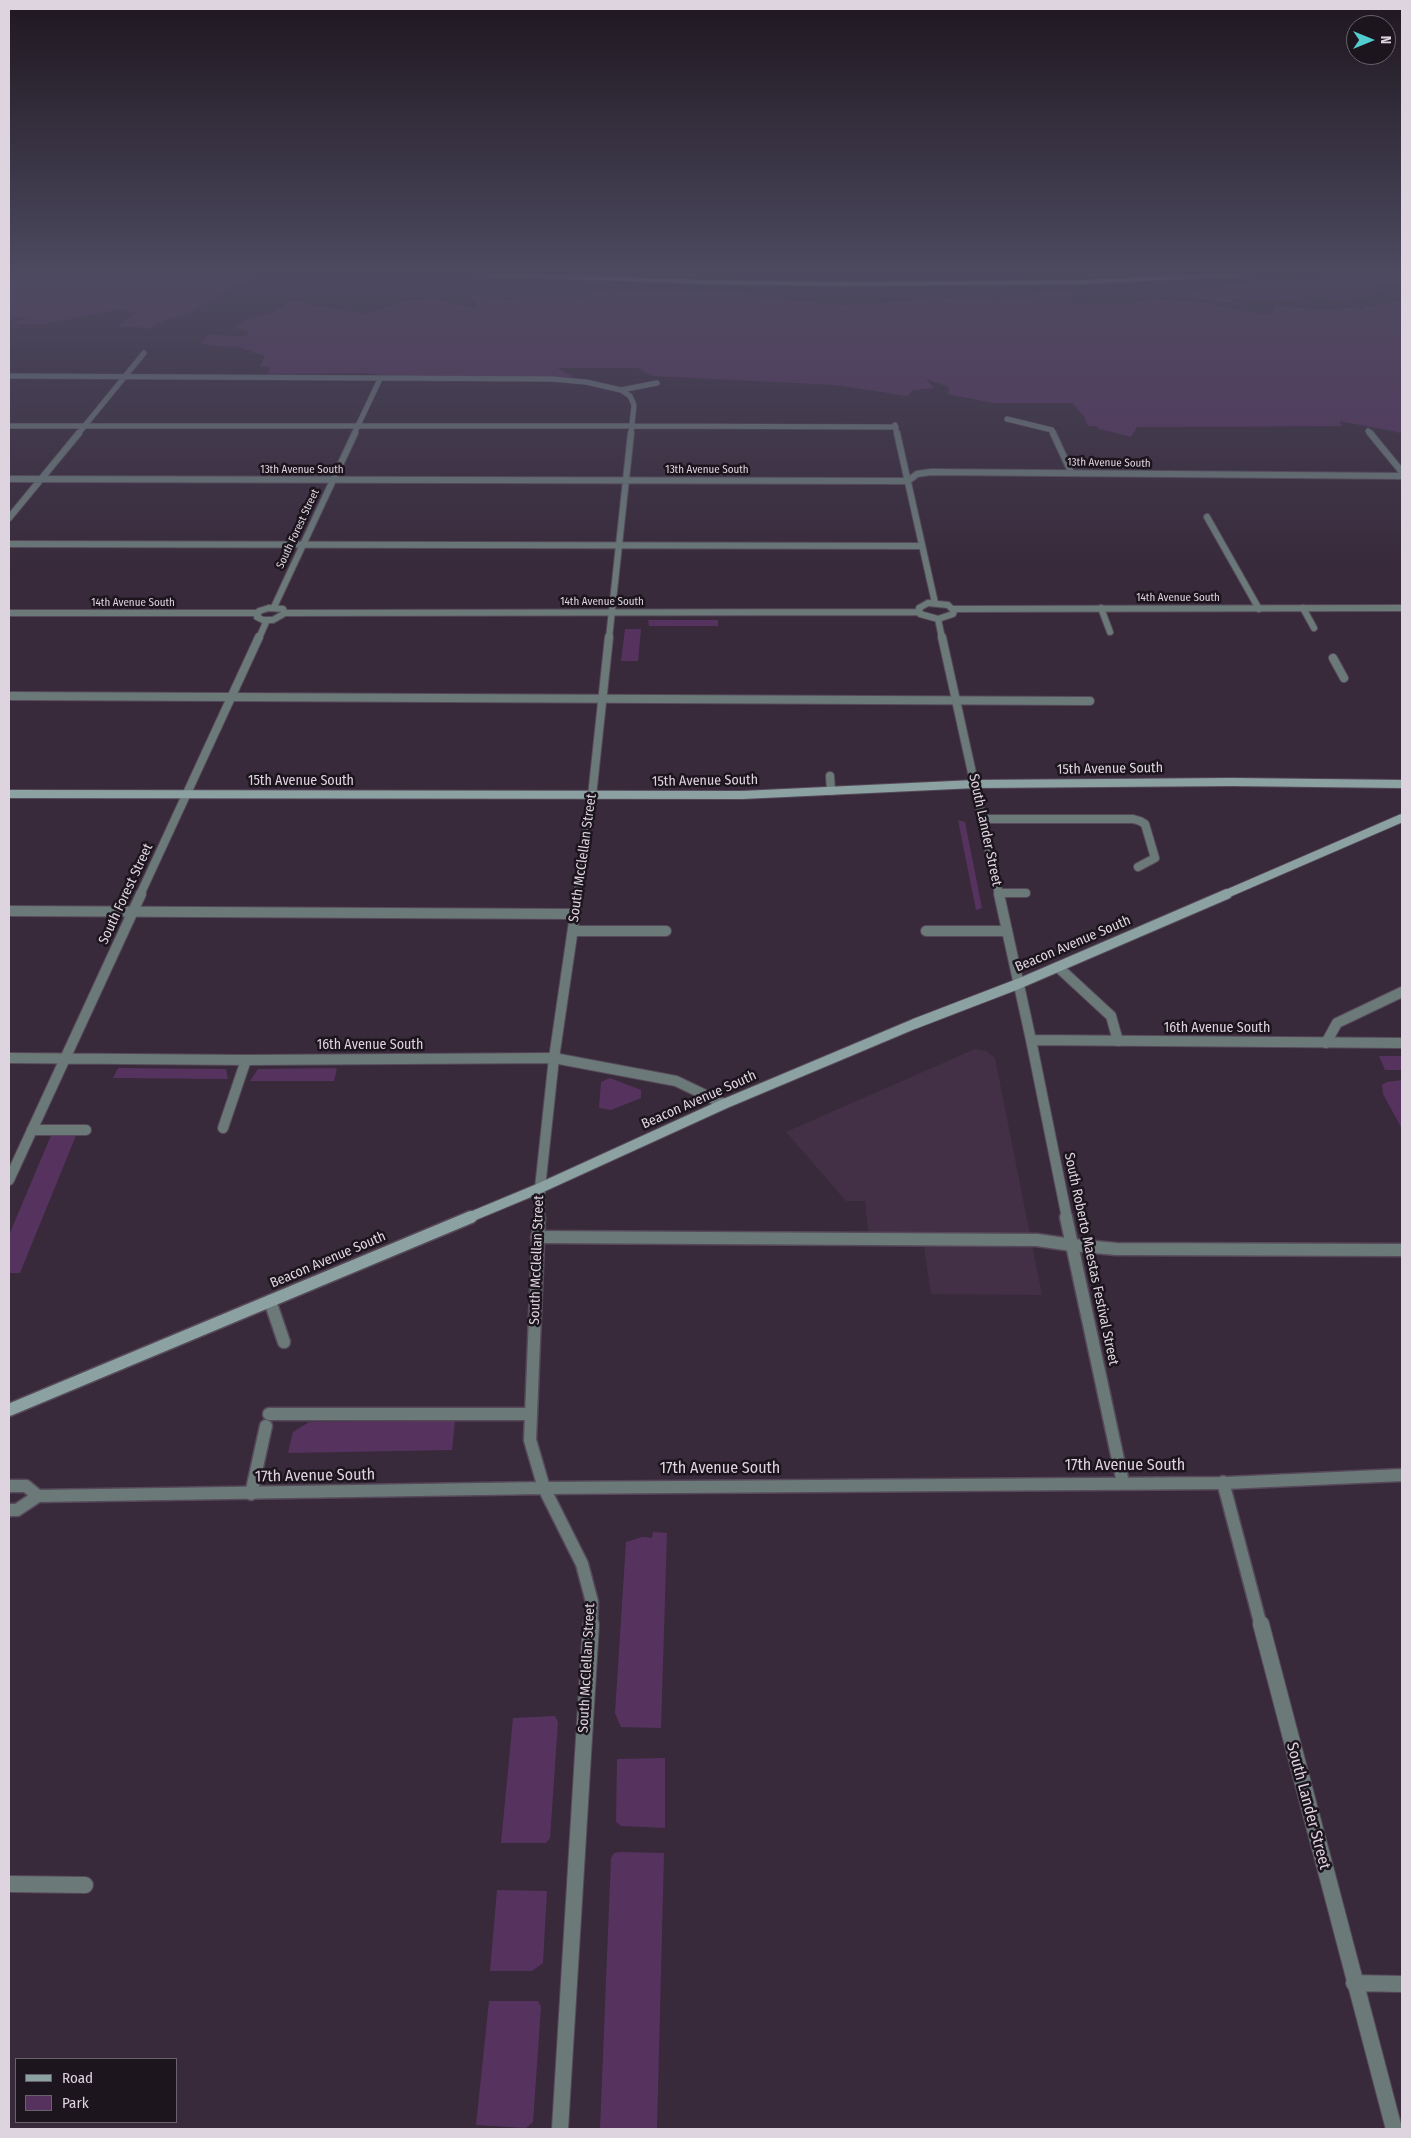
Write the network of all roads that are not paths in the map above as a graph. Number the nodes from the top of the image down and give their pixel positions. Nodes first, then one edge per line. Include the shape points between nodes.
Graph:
1 (128, 372) edge
2 (9, 376) edge
3 (125, 376) junction
4 (380, 378) junction
5 (657, 382) dead end
6 (621, 390) junction
7 (1007, 419) dead end
8 (9, 426) edge
9 (84, 426) junction
10 (358, 426) junction
11 (631, 426) junction
12 (1368, 431) dead end
13 (1071, 472) junction
14 (1402, 474) edge
15 (9, 480) edge
16 (40, 480) junction
17 (333, 480) junction
18 (626, 480) junction
19 (908, 481) junction
20 (1206, 517) dead end
21 (9, 518) edge
22 (9, 544) edge
23 (619, 544) junction
24 (303, 545) junction
25 (922, 546) junction
26 (935, 603) junction
27 (274, 607) junction
28 (1101, 608) junction
29 (1259, 608) junction
30 (1303, 608) junction
31 (1402, 608) edge
32 (953, 609) junction
33 (611, 612) junction
34 (919, 612) junction
35 (9, 613) edge
36 (257, 613) junction
37 (285, 613) junction
38 (938, 619) junction
39 (268, 620) junction
40 (1314, 628) dead end
41 (1110, 632) dead end
42 (1332, 658) dead end
43 (1344, 678) dead end
44 (9, 696) edge
45 (232, 697) junction
46 (602, 698) junction
47 (956, 701) junction
48 (1090, 702) dead end
49 (830, 776) dead end
50 (975, 784) junction
51 (1402, 784) edge
52 (831, 791) junction
53 (9, 794) edge
54 (187, 794) junction
55 (592, 796) junction
56 (1402, 818) edge
57 (982, 819) junction
58 (1138, 867) dead end
59 (998, 893) junction
60 (1026, 893) dead end
61 (9, 911) edge
62 (133, 912) junction
63 (575, 914) junction
64 (926, 930) dead end
65 (1007, 930) junction
66 (573, 931) junction
67 (666, 931) dead end
68 (1058, 967) junction
69 (1018, 984) junction
70 (1402, 992) edge
71 (1031, 1040) junction
72 (1118, 1041) junction
73 (1326, 1043) junction
74 (1402, 1043) edge
75 (9, 1058) edge
76 (554, 1058) junction
77 (65, 1059) junction
78 (246, 1060) junction
79 (724, 1104) junction
80 (223, 1128) dead end
81 (32, 1130) junction
82 (86, 1130) dead end
83 (9, 1180) edge
84 (540, 1188) junction
85 (536, 1237) junction
86 (1072, 1245) junction
87 (1402, 1250) edge
88 (270, 1301) junction
89 (284, 1342) dead end
90 (9, 1410) edge
91 (531, 1414) junction
92 (1402, 1475) edge
93 (1222, 1482) junction
94 (1123, 1483) junction
95 (9, 1486) edge
96 (544, 1488) junction
97 (252, 1494) junction
98 (38, 1496) junction
99 (9, 1510) edge
100 (9, 1884) edge
101 (85, 1885) dead end
102 (1354, 1983) junction
103 (1402, 1984) edge
104 (560, 2129) edge
105 (1394, 2129) edge

1 - 3 street
2 - 3 street
3 - 4 street
3 - 9 street
4 - 6 street via 570,380
4 - 10 street, South Forest Street
5 - 6 street
6 - 11 street, South McClellan Street via 632,400
7 - 13 street via 1052,430
8 - 9 street
9 - 10 street
9 - 16 street
10 - 11 street
10 - 17 street, South Forest Street
11 - 18 street, South McClellan Street
11 - 19 street via 896,426
12 - 14 street
13 - 14 street, 13th Avenue South
13 - 19 street, 13th Avenue South via 931,472 917,474
15 - 16 street, 13th Avenue South
16 - 17 street, 13th Avenue South
16 - 21 street
17 - 18 street, 13th Avenue South
17 - 24 street, South Forest Street
18 - 19 street, 13th Avenue South
18 - 23 street, South McClellan Street
19 - 25 street
20 - 29 street
22 - 24 street
23 - 24 street
23 - 25 street
23 - 33 street, South McClellan Street
24 - 27 street, South Forest Street
25 - 26 street
26 - 32 street
26 - 34 street via 923,605
27 - 36 street
27 - 37 street via 283,609
28 - 29 street, 14th Avenue South
28 - 32 street, 14th Avenue South
28 - 41 street
29 - 30 street, 14th Avenue South
30 - 31 street, 14th Avenue South
30 - 40 street
32 - 38 street via 950,616
33 - 34 street, 14th Avenue South
33 - 37 street, 14th Avenue South
33 - 46 street, South McClellan Street
34 - 38 street
35 - 36 street, 14th Avenue South
36 - 39 street via 257,617
37 - 39 street via 277,619
38 - 47 street, South Lander Street
39 - 45 street, South Forest Street
42 - 43 street
44 - 45 street
45 - 46 street
45 - 54 street, South Forest Street
46 - 47 street
46 - 55 street, South McClellan Street
47 - 48 street
47 - 50 street, South Lander Street
49 - 52 street
50 - 51 main road, 15th Avenue South
50 - 52 main road, 15th Avenue South
50 - 57 street, South Lander Street
52 - 55 main road, 15th Avenue South
53 - 54 main road, 15th Avenue South
54 - 55 main road, 15th Avenue South
54 - 62 street, South Forest Street
55 - 63 street, South McClellan Street
56 - 68 main road, Beacon Avenue South
57 - 58 street via 1140,821 1145,824 1155,858
57 - 59 street, South Lander Street
59 - 60 street
59 - 65 street, South Lander Street
61 - 62 street
62 - 63 street
62 - 77 street, South Forest Street
63 - 66 street, South McClellan Street
64 - 65 street
65 - 69 street, South Lander Street
66 - 67 street
66 - 76 street, South McClellan Street
68 - 69 main road, Beacon Avenue South
68 - 72 street via 1111,1016
69 - 71 street, South Lander Street
69 - 79 main road, Beacon Avenue South
70 - 73 street via 1337,1023
71 - 72 street, 16th Avenue South
71 - 86 street, South Roberto Maestas Festival Street
72 - 73 street, 16th Avenue South
73 - 74 street, 16th Avenue South
75 - 77 street, 16th Avenue South
76 - 78 street, 16th Avenue South
76 - 79 street, 16th Avenue South via 676,1081
76 - 84 street, South McClellan Street
77 - 78 street, 16th Avenue South
77 - 81 street, South Forest Street
78 - 80 street
79 - 84 main road, Beacon Avenue South
81 - 82 street
81 - 83 street, South Forest Street
84 - 85 street, South McClellan Street
84 - 88 main road, Beacon Avenue South
85 - 86 street via 1037,1240
85 - 91 street, South McClellan Street
86 - 87 street via 1116,1249
86 - 94 street, South Roberto Maestas Festival Street
88 - 89 street
88 - 90 main road, Beacon Avenue South
91 - 96 street, South McClellan Street via 530,1440
91 - 97 street via 267,1420
92 - 93 street, 17th Avenue South
93 - 94 street, 17th Avenue South
93 - 102 street, South Lander Street
94 - 96 street, 17th Avenue South
95 - 98 street, 17th Avenue South via 26,1486
96 - 97 street, 17th Avenue South
96 - 104 street, South McClellan Street via 582,1564 592,1602
97 - 98 street, 17th Avenue South
98 - 99 street via 17,1510
100 - 101 street
102 - 103 street
102 - 105 street, South Lander Street

